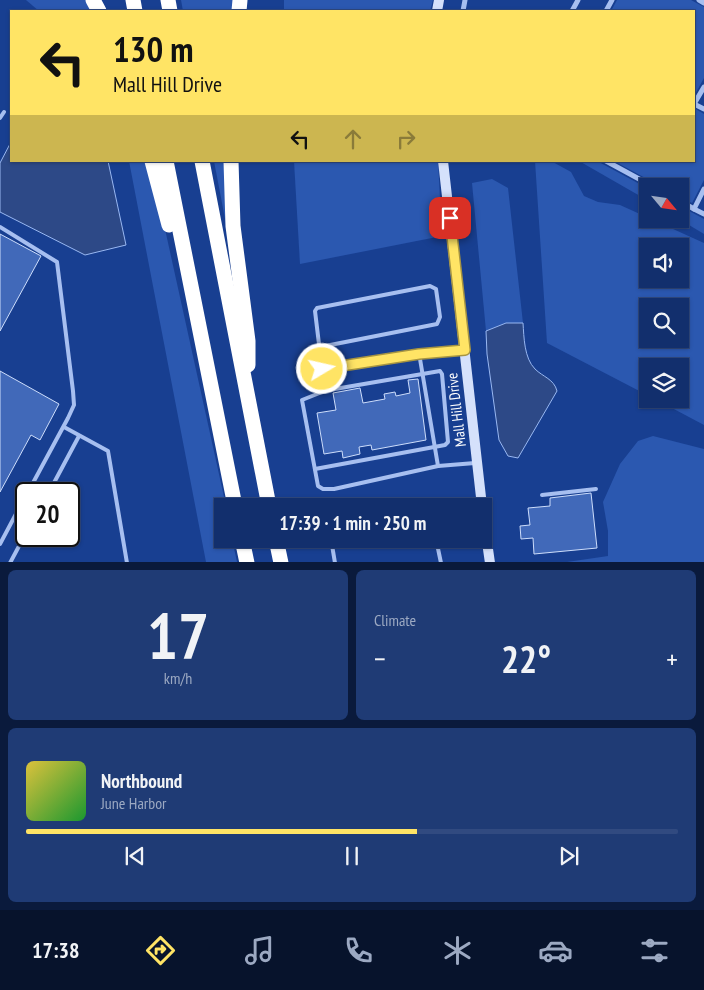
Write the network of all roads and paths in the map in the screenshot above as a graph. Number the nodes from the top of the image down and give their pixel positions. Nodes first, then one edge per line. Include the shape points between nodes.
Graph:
1 (699, 0) edge
2 (704, 2) edge
3 (704, 87) edge
4 (695, 102) edge
5 (4, 112) dead end
6 (0, 118) edge
7 (152, 162) edge
8 (166, 162) edge
9 (202, 162) edge
10 (231, 162) edge
11 (443, 162) edge
12 (608, 162) edge
13 (639, 179) edge
14 (704, 189) edge
15 (689, 206) edge
16 (694, 209) junction
17 (704, 214) edge
18 (0, 227) edge
19 (320, 347) junction
20 (465, 350) junction
21 (419, 354) junction
22 (322, 369) junction
23 (422, 372) junction
24 (210, 383) junction
25 (246, 389) junction
26 (323, 390) junction
27 (64, 427) junction
28 (79, 436) junction
29 (434, 446) junction
30 (478, 463) junction
31 (438, 466) junction
32 (315, 469) junction
33 (33, 482) edge
34 (54, 482) edge
35 (596, 489) dead end
36 (542, 495) dead end
37 (233, 498) edge
38 (267, 498) edge
39 (481, 498) edge
40 (15, 517) edge
41 (0, 544) edge
42 (18, 547) edge
43 (244, 548) edge
44 (278, 548) edge
45 (333, 548) edge
46 (438, 548) edge
47 (488, 548) edge
48 (10, 562) edge
49 (127, 562) edge
50 (247, 562) edge
51 (280, 562) edge
52 (335, 562) edge
53 (441, 562) edge
54 (490, 562) edge

1 - 2 street
3 - 4 street
5 - 6 lane
7 - 24 highway
8 - 24 highway
9 - 25 highway
10 - 25 highway via 233,226 249,354
11 - 20 street, Mall Hill Drive
12 - 13 street
14 - 16 street
15 - 16 street
16 - 17 street
18 - 27 lane via 57,262 74,405
19 - 19 lane via 317,308 430,286 436,289 440,317 437,324
19 - 22 lane
20 - 21 lane
20 - 30 street, Mall Hill Drive
21 - 22 lane
21 - 23 lane
22 - 26 lane
23 - 26 lane
23 - 29 lane
23 - 29 lane via 438,370 442,374 448,442
24 - 37 highway
25 - 38 highway
26 - 32 lane via 302,400
27 - 28 lane
27 - 33 lane
28 - 34 lane
28 - 49 lane via 108,452
29 - 31 lane
29 - 32 lane
30 - 31 lane
30 - 39 street, Mall Hill Drive
31 - 32 lane via 328,490 318,486
35 - 36 lane
40 - 41 lane
42 - 48 lane
43 - 50 highway
44 - 51 highway
45 - 52 lane
46 - 53 lane
47 - 54 street, Mall Hill Drive

